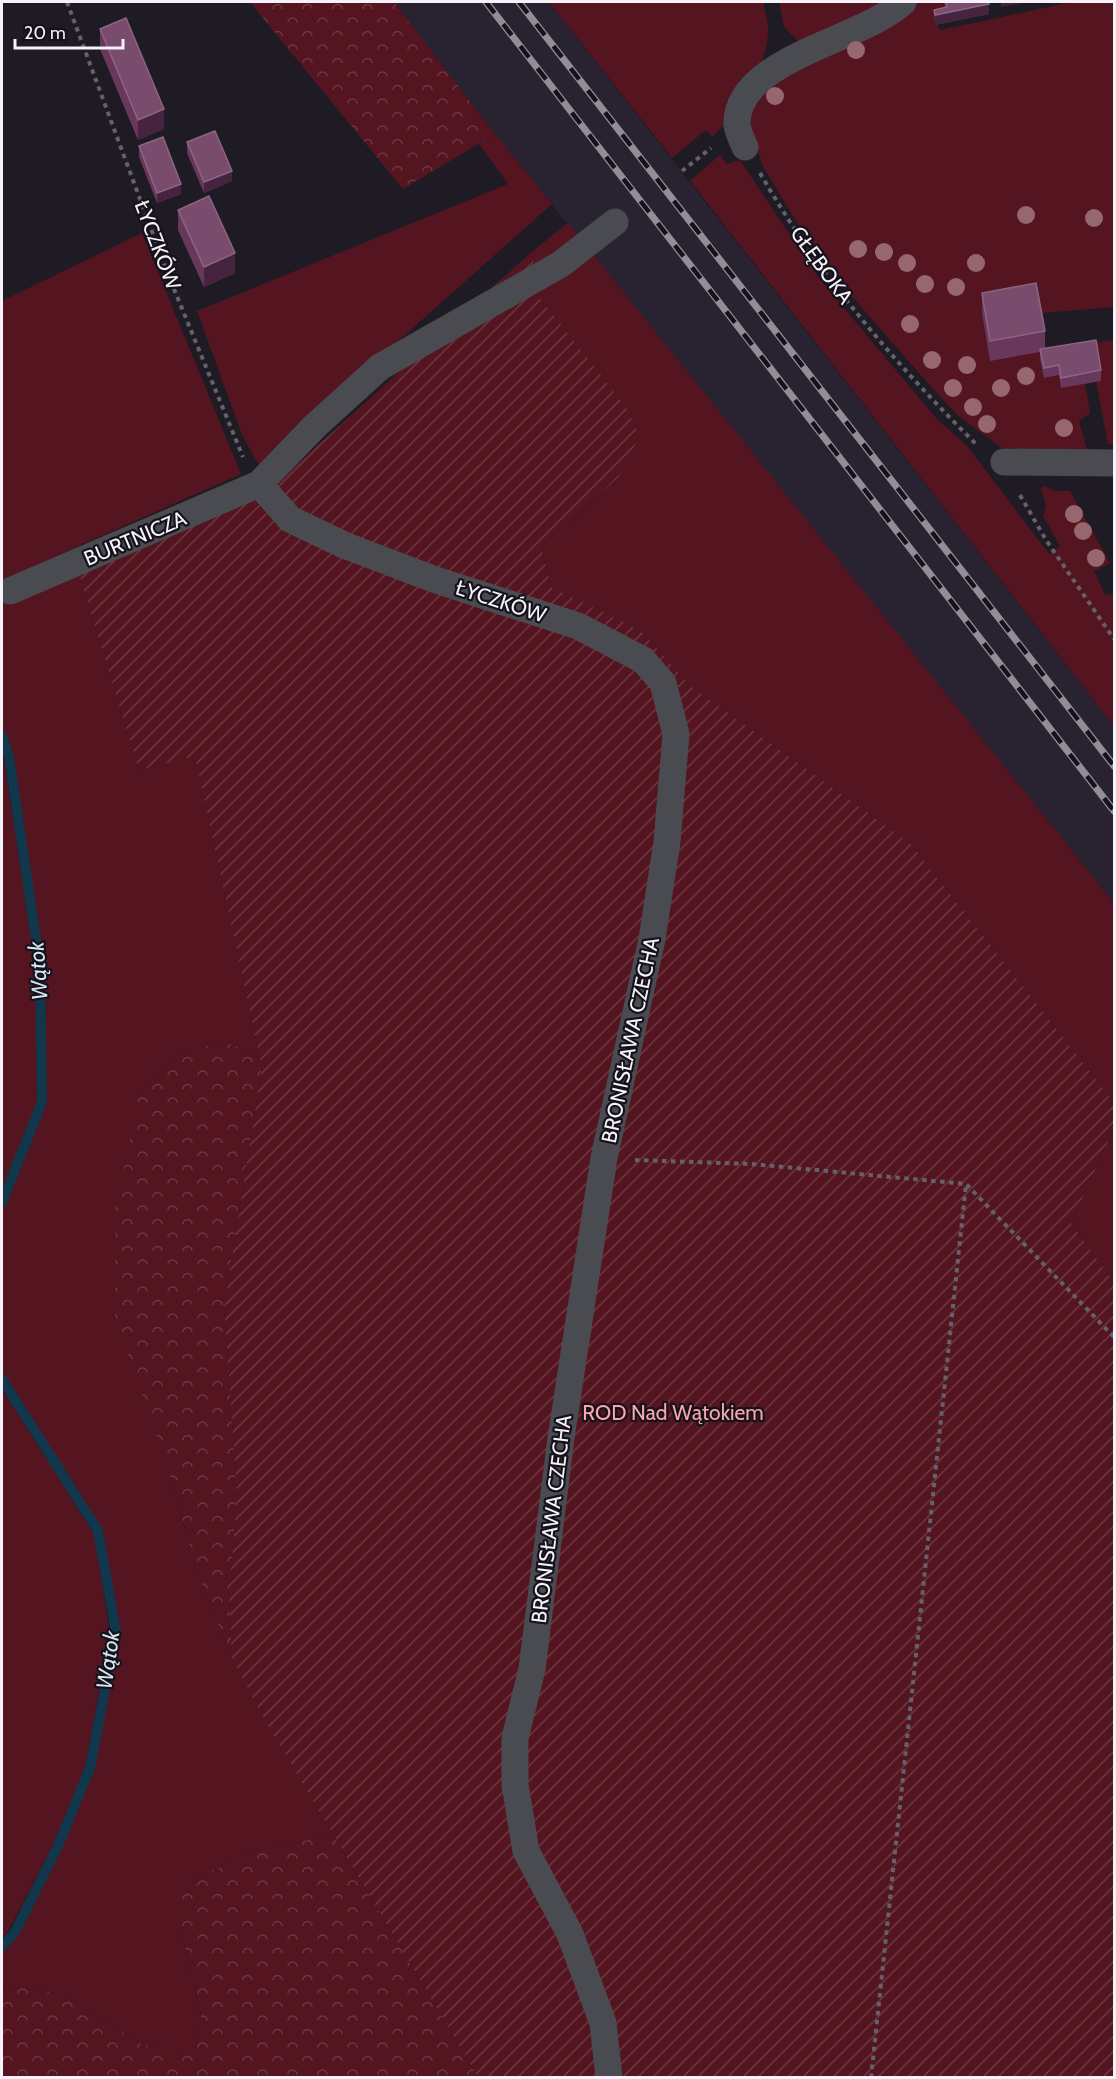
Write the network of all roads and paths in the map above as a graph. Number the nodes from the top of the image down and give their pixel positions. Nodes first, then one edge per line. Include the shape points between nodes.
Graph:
1 (67, 2) edge
2 (903, 2) edge
3 (745, 147) joint
4 (615, 222) dead end
5 (1004, 462) junction
6 (1114, 463) edge
7 (259, 484) junction
8 (10, 591) dead end
9 (1114, 639) edge
10 (676, 734) joint
11 (604, 1158) junction
12 (966, 1184) junction
13 (1114, 1337) edge
14 (609, 2078) edge
15 (871, 2078) edge

1 - 7 path, ŁYCZKÓW via 224,415
2 - 3 street via 872,24 775,68 756,82 738,112 737,128
3 - 5 path, GŁĘBOKA via 817,263 858,314 977,446
4 - 7 street via 561,264 380,367
5 - 6 street
5 - 9 path via 1046,540
7 - 8 street, BURTNICZA
7 - 10 street, ŁYCZKÓW via 290,519 344,545 433,579 578,626 643,660 663,683
10 - 11 street, BRONISŁAWA CZECHA via 667,842 652,939
11 - 12 path via 752,1164
11 - 14 street, BRONISŁAWA CZECHA via 561,1438 532,1669 515,1738 515,1785 526,1851 570,1934 603,2023
12 - 13 path
12 - 15 path

